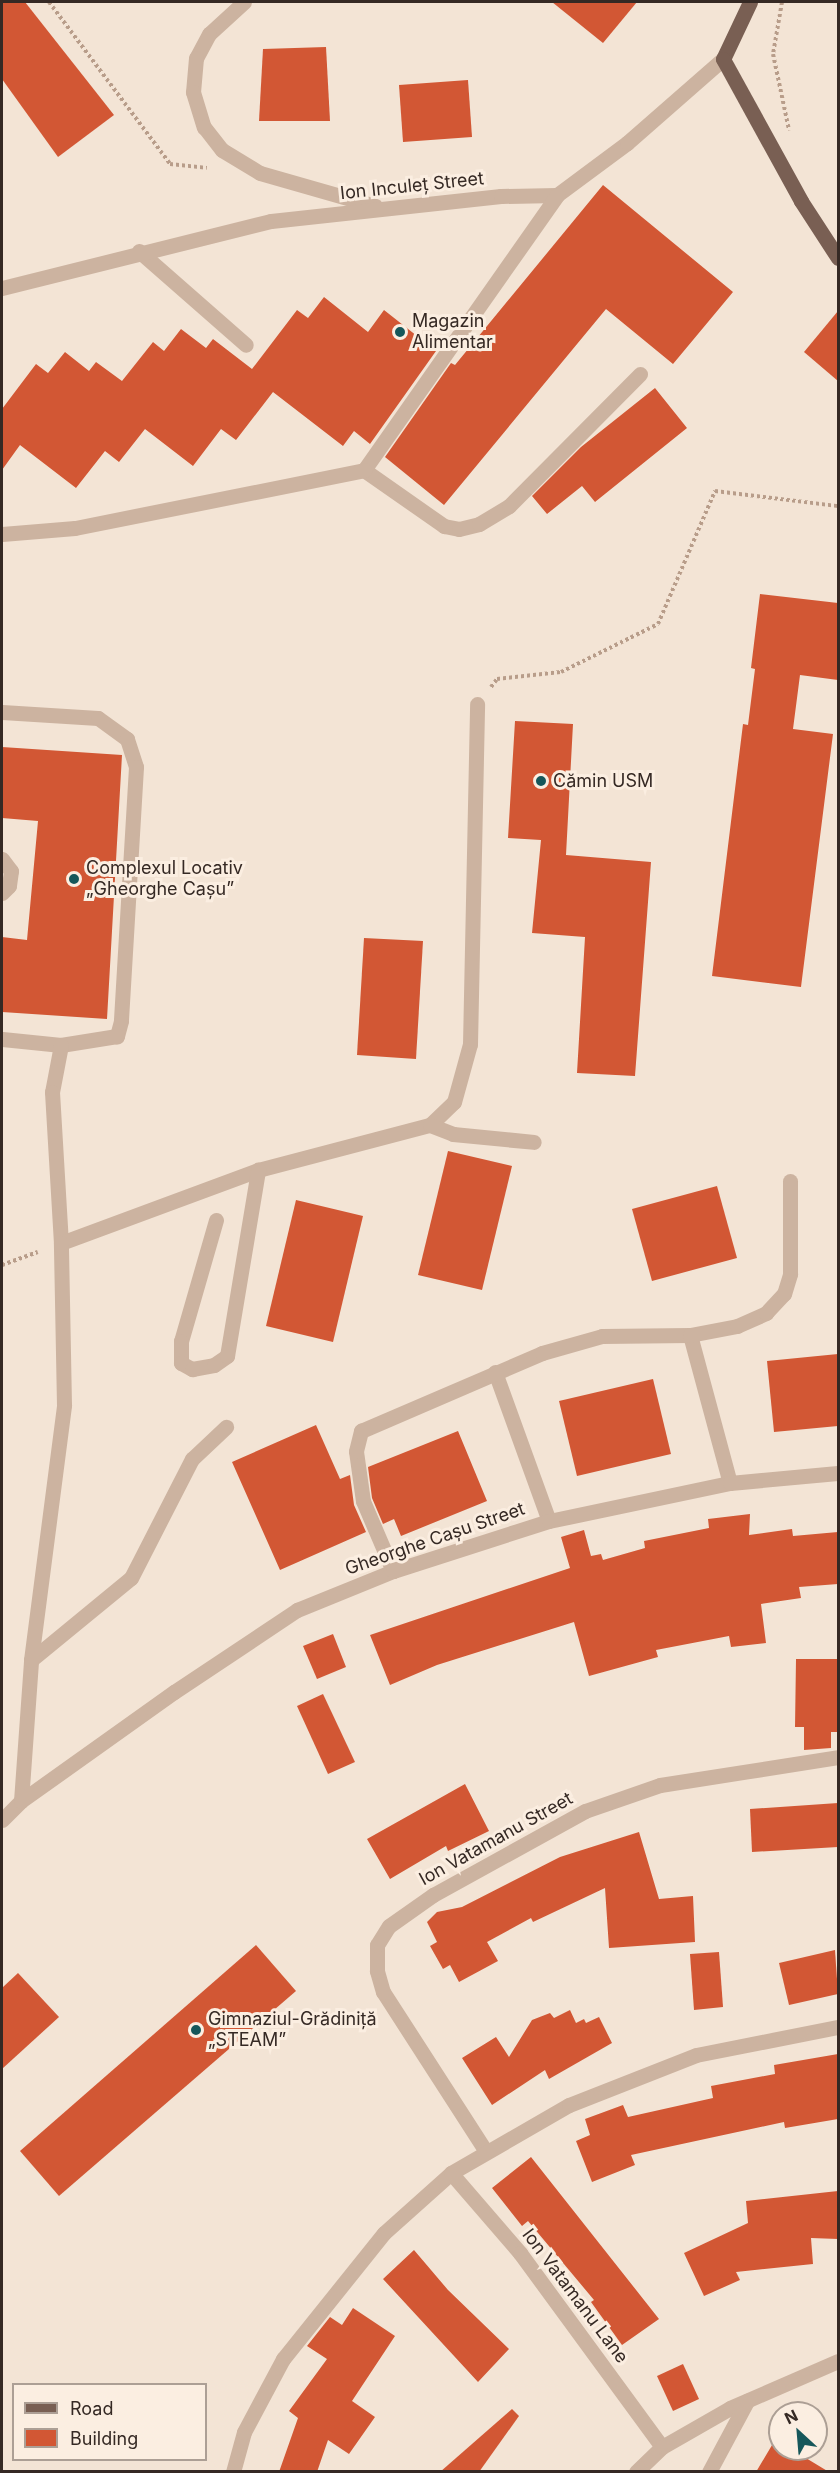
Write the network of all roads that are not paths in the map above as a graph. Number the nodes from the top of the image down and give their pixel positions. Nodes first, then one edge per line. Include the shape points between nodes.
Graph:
1 (244, 2) edge
2 (750, 2) edge
3 (723, 60) junction
4 (557, 195) junction
5 (380, 207) junction
6 (139, 251) junction
7 (838, 258) edge
8 (2, 288) edge
9 (246, 345) dead end
10 (640, 374) dead end
11 (364, 470) junction
12 (2, 534) edge
13 (477, 704) road end
14 (2, 712) edge
15 (2, 859) edge
16 (2, 893) edge
17 (2, 1039) edge
18 (61, 1045) junction
19 (430, 1125) junction
20 (534, 1142) dead end
21 (258, 1170) junction
22 (790, 1181) dead end
23 (216, 1220) dead end
24 (61, 1244) junction
25 (690, 1335) junction
26 (495, 1372) junction
27 (226, 1426) dead end
28 (838, 1473) edge
29 (730, 1483) junction
30 (549, 1521) junction
31 (393, 1570) junction
32 (31, 1660) junction
33 (838, 1757) edge
34 (21, 1801) junction
35 (2, 1820) edge
36 (838, 2027) edge
37 (485, 2150) junction
38 (452, 2173) junction
39 (838, 2361) edge
40 (747, 2401) junction
41 (662, 2447) junction
42 (233, 2472) edge
43 (636, 2472) edge
44 (709, 2472) edge

1 - 5 street via 208,34 196,58 193,92 204,127 222,150 260,173
2 - 3 main road
3 - 4 street via 627,143
3 - 7 main road via 801,201
4 - 5 street, Ion Inculeț Street
4 - 11 street
5 - 6 street, Ion Inculeț Street via 271,221
6 - 8 street, Ion Inculeț Street
6 - 9 street
10 - 11 street via 509,506 479,524 459,529 444,526
11 - 12 street via 75,528
13 - 19 street via 470,1044 453,1102
14 - 18 street via 98,718 127,739 136,767 117,1036
15 - 16 street via 10,871 9,886
17 - 18 street
18 - 24 street via 52,1092
19 - 20 street via 453,1134
19 - 21 street
21 - 23 street via 227,1356 214,1365 192,1370 181,1363 181,1341
21 - 24 street
22 - 25 street via 790,1274 784,1294 766,1313 736,1326
24 - 32 street via 64,1405
25 - 26 street via 602,1335
25 - 29 street
26 - 30 street
26 - 31 street via 370,1425 356,1439 363,1501
27 - 32 street via 192,1459 131,1578
28 - 29 street, Gheorghe Cașu Street
29 - 30 street, Gheorghe Cașu Street
30 - 31 street, Gheorghe Cașu Street
31 - 34 street, Gheorghe Cașu Street via 297,1610
32 - 34 street
33 - 37 street, Ion Vatamanu Street via 660,1785 585,1811 433,1895 389,1926 377,1945 377,1971 384,1992
34 - 35 street, Gheorghe Cașu Street
36 - 37 street via 696,2055 569,2105
37 - 38 street
38 - 41 street, Ion Vatamanu Lane via 520,2253
38 - 42 street via 384,2233 283,2359 244,2432
39 - 40 street
40 - 41 street
40 - 44 street
41 - 43 street

